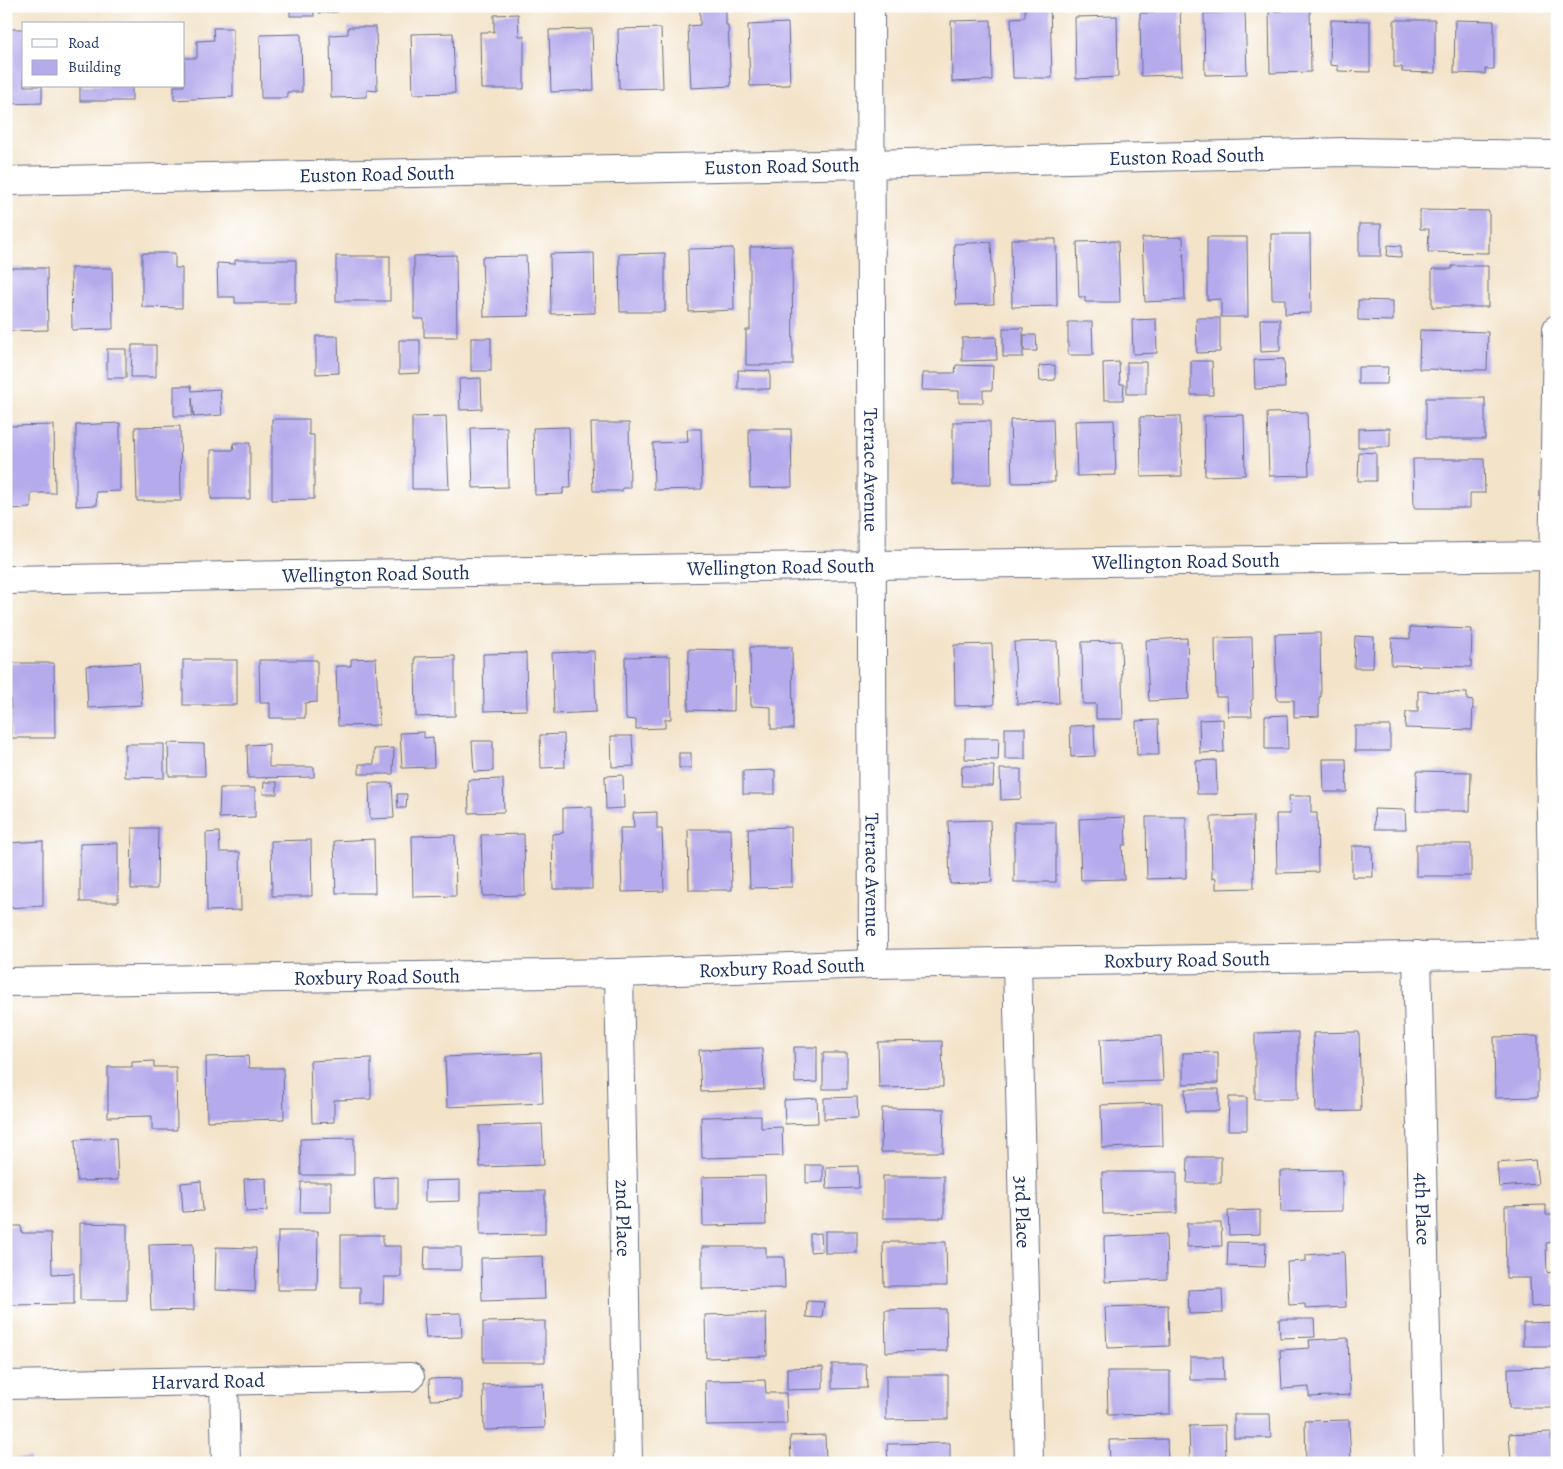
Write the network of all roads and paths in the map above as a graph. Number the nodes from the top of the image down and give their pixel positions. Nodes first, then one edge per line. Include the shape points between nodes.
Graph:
1 (870, 6) edge
2 (1557, 156) edge
3 (870, 164) junction
4 (6, 180) edge
5 (1557, 329) edge
6 (1555, 556) edge
7 (872, 565) junction
8 (6, 580) edge
9 (1555, 954) edge
10 (1417, 955) junction
11 (1017, 962) junction
12 (873, 964) junction
13 (619, 972) junction
14 (6, 982) edge
15 (410, 1377) dead end
16 (224, 1382) junction
17 (6, 1385) edge
18 (226, 1463) edge
19 (628, 1463) edge
20 (1029, 1463) edge
21 (1429, 1463) edge

1 - 3 street, Terrace Avenue
2 - 3 street, Euston Road South via 1346,152
3 - 4 street, Euston Road South
3 - 7 street, Terrace Avenue
5 - 6 street
6 - 7 street, Wellington Road South
6 - 9 street via 1550,756
7 - 8 street, Wellington Road South
7 - 12 street, Terrace Avenue
9 - 10 street, Roxbury Road South
10 - 11 street, Roxbury Road South
10 - 21 street, 4th Place
11 - 12 street, Roxbury Road South
11 - 20 street, 3rd Place
12 - 13 street, Roxbury Road South
13 - 14 street, Roxbury Road South
13 - 19 street, 2nd Place
15 - 16 street, Harvard Road
16 - 17 street, Harvard Road
16 - 18 street

